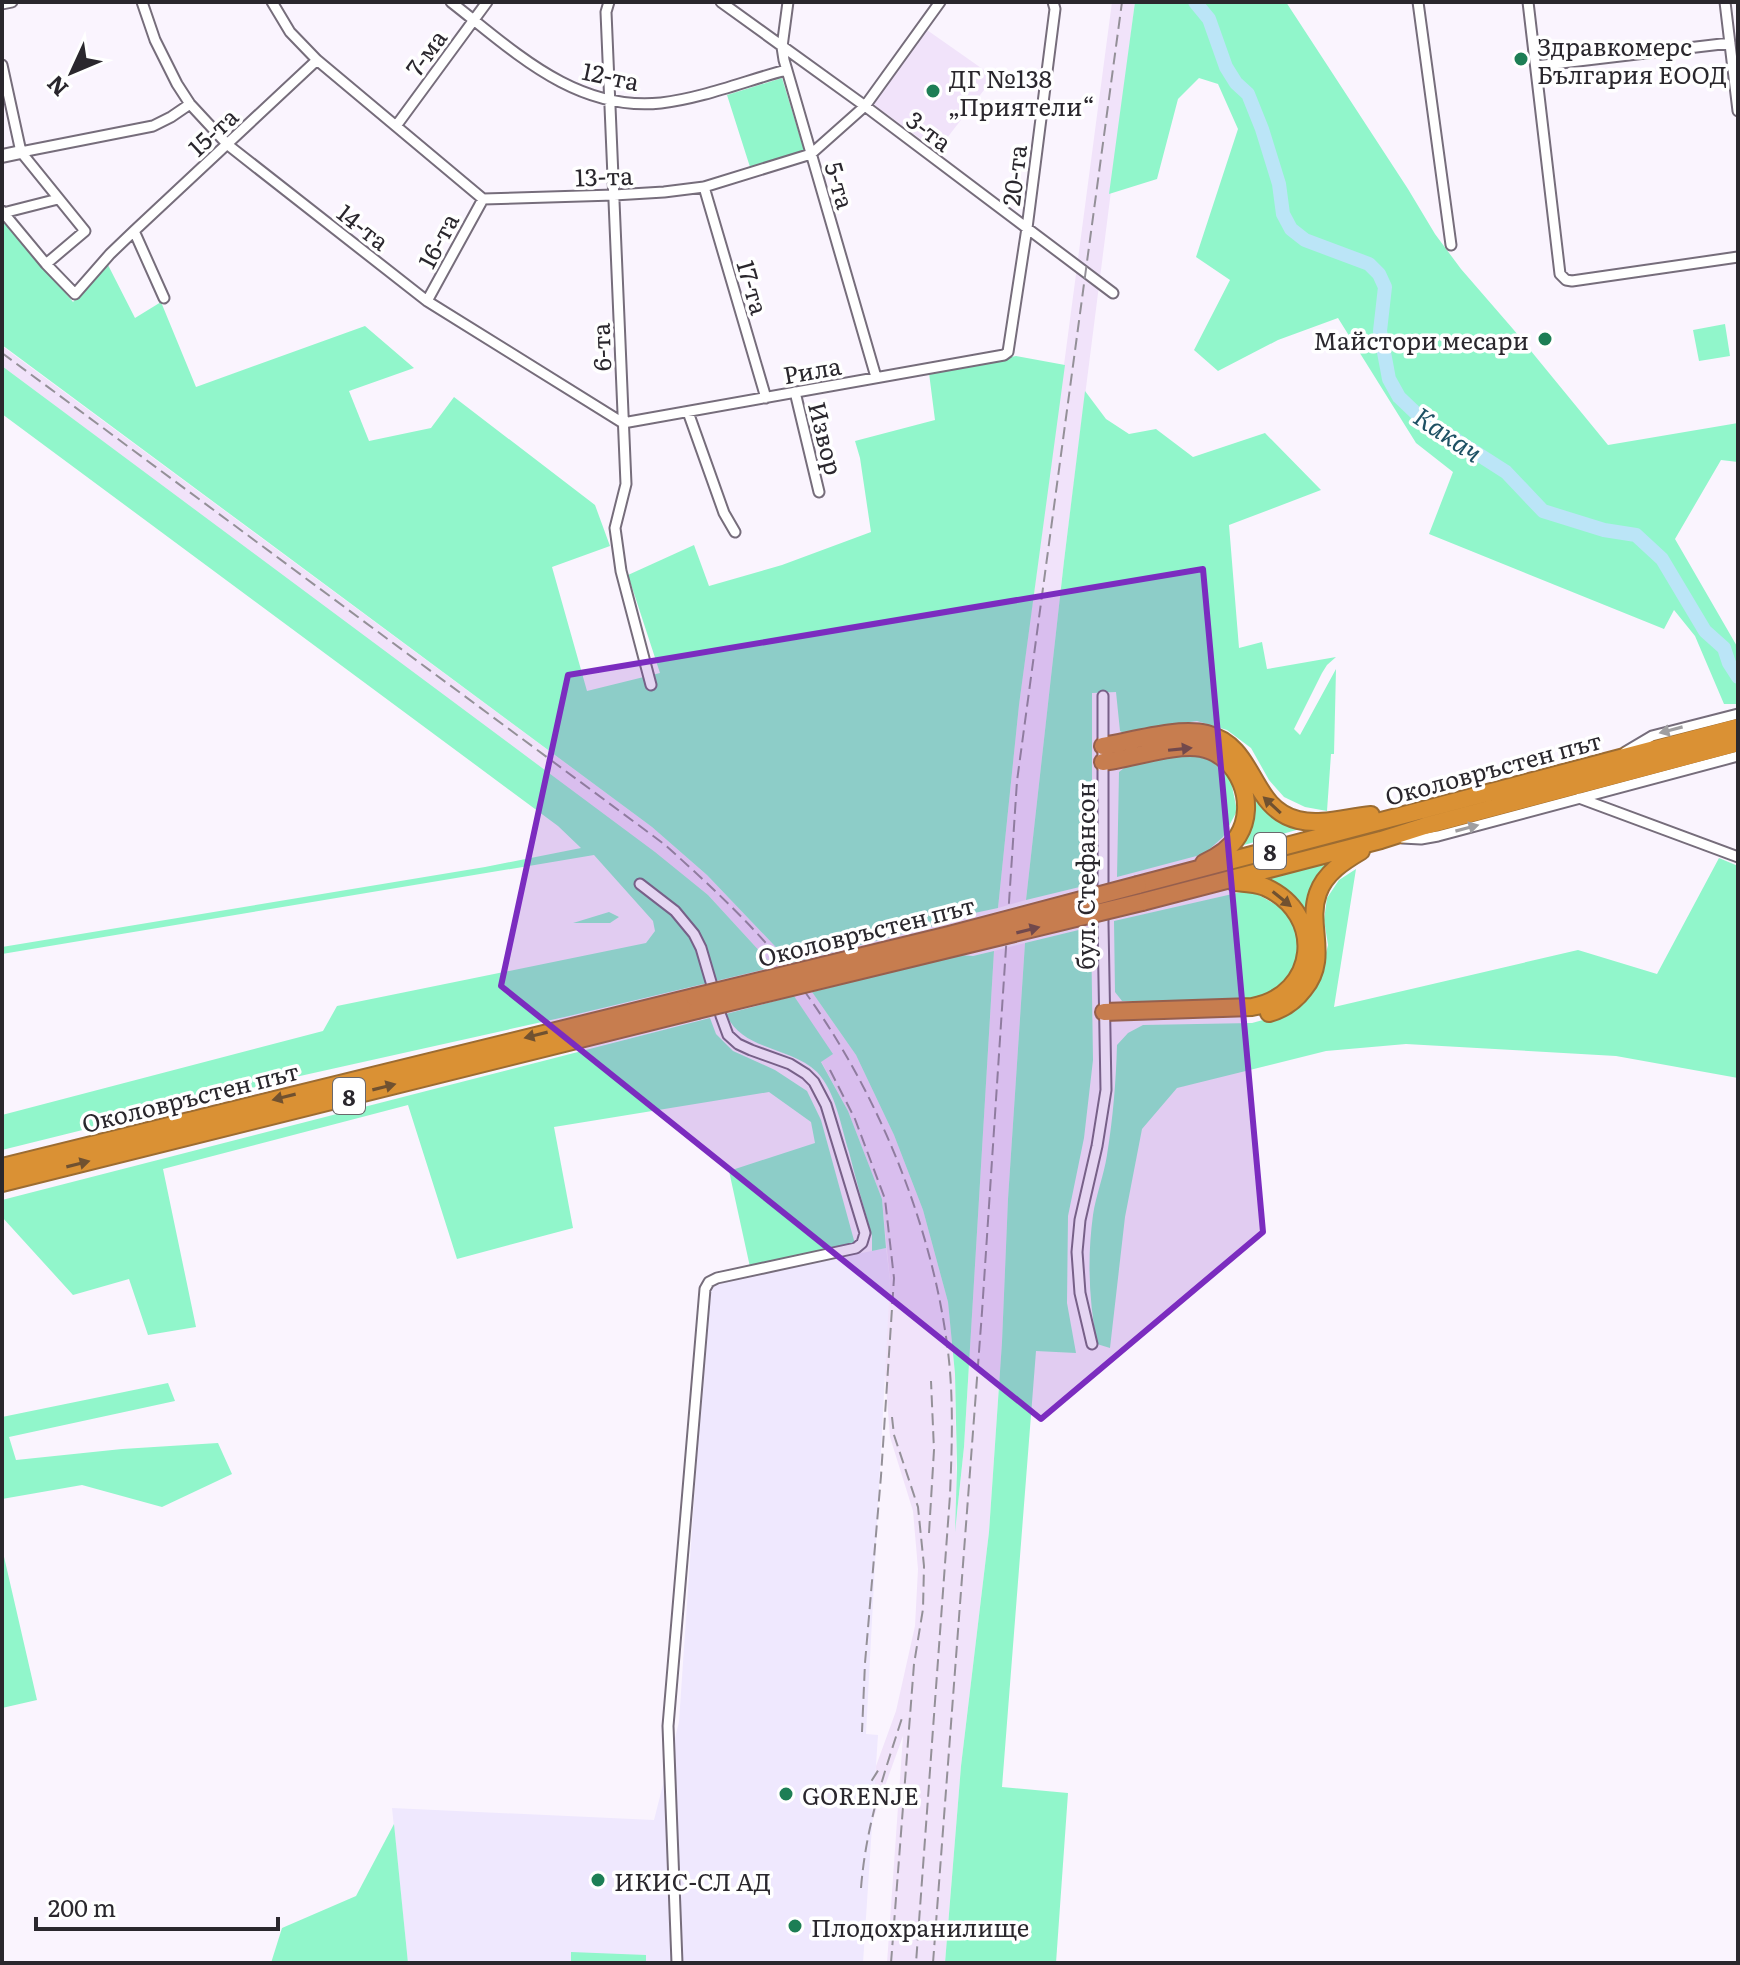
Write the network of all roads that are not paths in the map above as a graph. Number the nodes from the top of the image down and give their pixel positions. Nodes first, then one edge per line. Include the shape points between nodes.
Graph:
1 (12, 2) edge
2 (142, 2) edge
3 (272, 2) edge
4 (451, 2) edge
5 (487, 2) edge
6 (609, 2) edge
7 (721, 2) edge
8 (788, 2) edge
9 (940, 2) edge
10 (1053, 2) edge
11 (1418, 2) edge
12 (1528, 2) edge
13 (1725, 2) edge
14 (2, 4) edge
15 (473, 20) junction
16 (1730, 43) junction
17 (782, 47) junction
18 (317, 60) junction
19 (2, 65) edge
20 (1536, 66) junction
21 (786, 70) junction
22 (609, 100) junction
23 (190, 104) junction
24 (865, 106) junction
25 (1738, 111) edge
26 (396, 126) junction
27 (228, 145) junction
28 (21, 152) junction
29 (811, 154) junction
30 (2, 156) edge
31 (704, 187) junction
32 (614, 195) junction
33 (58, 199) junction
34 (483, 199) junction
35 (3, 212) edge
36 (1027, 228) junction
37 (134, 231) junction
38 (1451, 245) dead end
39 (1738, 257) edge
40 (46, 264) junction
41 (1113, 293) dead end
42 (164, 298) dead end
43 (427, 301) junction
44 (1008, 352) joint
45 (876, 377) junction
46 (795, 392) junction
47 (766, 398) junction
48 (688, 412) junction
49 (623, 423) junction
50 (819, 492) dead end
51 (735, 532) dead end
52 (651, 685) dead end
53 (1103, 696) dead end
54 (1737, 719) edge
55 (1738, 743) edge
56 (1103, 754) junction
57 (1738, 756) edge
58 (1553, 792) junction
59 (1579, 798) junction
60 (1529, 811) junction
61 (1401, 816) junction
62 (1386, 839) junction
63 (1738, 857) edge
64 (1180, 883) junction
65 (640, 884) dead end
66 (695, 1004) junction
67 (1104, 1017) junction
68 (2, 1167) edge
69 (2, 1183) edge
70 (1092, 1344) dead end
71 (677, 1963) edge

1 - 14 street
2 - 23 street, 14-та via 160,52
3 - 18 street via 290,32
4 - 15 street, 12-та
5 - 15 street, 7-ма
6 - 22 street, 6-та
7 - 17 street, 3-та
8 - 17 street, 5-та
9 - 24 street, 13-та
10 - 36 street, 20-та
11 - 38 street
12 - 20 street
13 - 16 street
15 - 22 street, 12-та via 545,74
15 - 26 street, 7-ма
16 - 20 street
16 - 25 street
17 - 21 street, 5-та
17 - 24 street, 3-та
18 - 26 street
18 - 27 street, 15-та
19 - 28 street
20 - 39 street via 1558,264 1566,280
21 - 22 street, 12-та via 661,103
21 - 29 street, 5-та
22 - 32 street, 6-та
23 - 27 street, 14-та
23 - 28 street via 153,126
24 - 29 street, 13-та
24 - 36 street, 3-та
26 - 34 street
27 - 37 street, 15-та
27 - 43 street, 14-та
28 - 30 street
28 - 33 street
29 - 31 street, 13-та
29 - 45 street, 5-та
31 - 32 street, 13-та
31 - 47 street, 17-та
32 - 34 street, 13-та
32 - 49 street, 6-та
33 - 35 street
33 - 40 street via 85,231
34 - 43 street, 16-та
35 - 40 street
36 - 41 street, 3-та
36 - 44 street, 20-та
37 - 40 street, 15-та via 75,294
37 - 42 street
43 - 49 street, 14-та
44 - 45 street, Рила
45 - 46 street, Рила
46 - 47 street, Рила
46 - 50 street, Извор
47 - 48 street, Рила
48 - 49 street, Рила
48 - 51 street
49 - 52 street, 6-та via 626,484 615,528
53 - 56 street, бул. Стефансон
54 -> 61 highway, Околовръстен път / 8 via 1612,760
55 - 58 highway, Околовръстен път / 8
61 -> 56 highway via 1320,822 1285,816 1262,795 1235,749 1207,734 1176,733
56 -> 64 highway via 1198,747 1229,762 1240,776 1246,809 1238,836
56 - 67 street, бул. Стефансон
57 - 59 street
58 - 60 highway
58 - 62 highway, Околовръстен път / 8
59 - 60 street
59 - 63 street
62 -> 60 street via 1421,839
61 - 64 highway, Околовръстен път / 8
62 - 64 highway, Околовръстен път / 8
62 - 67 highway via 1347,860 1324,881 1315,907 1314,972 1289,1005 1262,1015
64 - 66 highway, Околовръстен път / 8, bridge via 1138,885
66 -> 64 highway, Околовръстен път / 8, bridge via 1142,902
64 -> 67 highway via 1252,883 1284,898 1306,933 1306,956 1298,978 1265,1005
65 - 71 street via 694,934 728,1035 790,1064 814,1082 826,1105 865,1233 856,1248 717,1278 705,1289 668,1726
66 -> 68 highway, Околовръстен път / 8
69 -> 66 highway, Околовръстен път / 8
67 - 70 street, бул. Стефансон via 1106,1090 1077,1252

